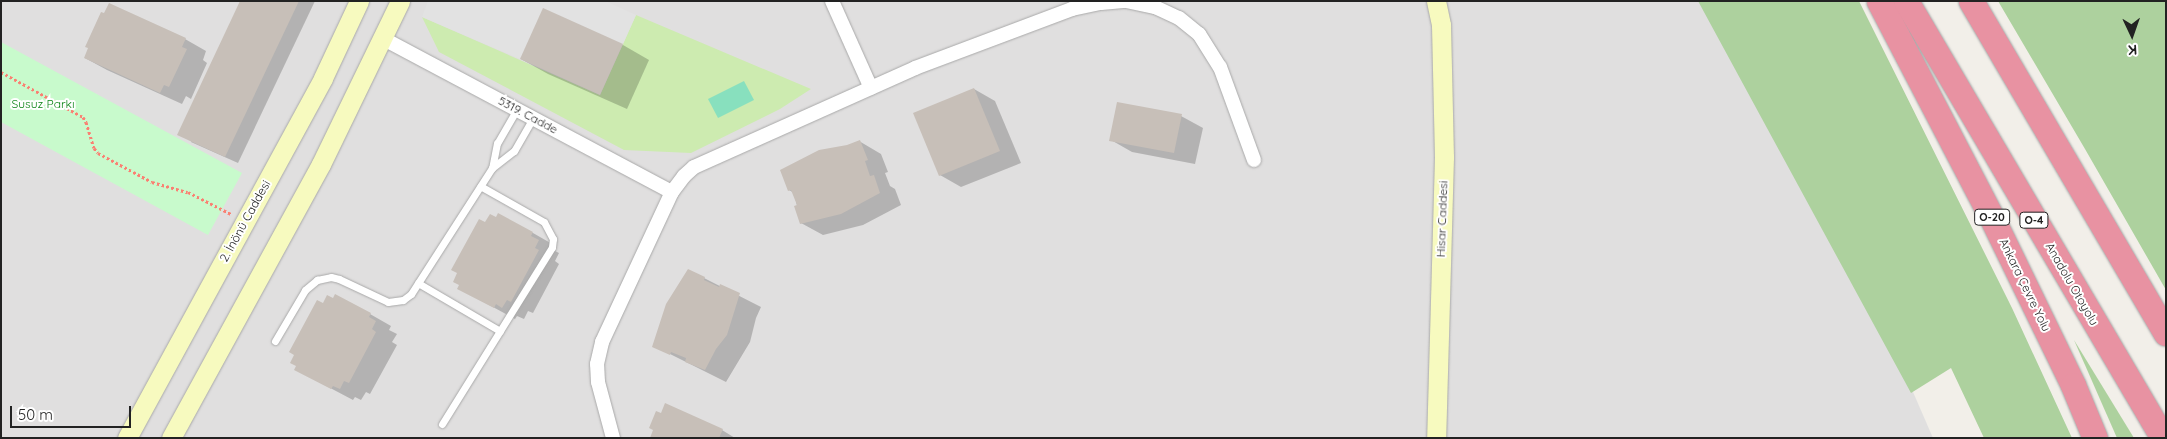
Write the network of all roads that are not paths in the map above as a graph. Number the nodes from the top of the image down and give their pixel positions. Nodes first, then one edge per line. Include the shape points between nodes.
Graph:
1 (359, 1) edge
2 (400, 1) edge
3 (832, 1) edge
4 (1436, 1) edge
5 (1879, 1) edge
6 (1906, 1) edge
7 (1971, 1) edge
8 (384, 38) junction
9 (871, 88) junction
10 (517, 109) junction
11 (533, 118) junction
12 (1254, 160) dead end
13 (492, 168) junction
14 (480, 186) junction
15 (672, 192) junction
16 (418, 283) junction
17 (500, 331) junction
18 (2166, 333) edge
19 (275, 341) dead end
20 (442, 424) dead end
21 (127, 438) edge
22 (171, 438) edge
23 (613, 438) edge
24 (1436, 438) edge
25 (2095, 438) edge
26 (2163, 438) edge

1 - 21 main road, 2. İnönü Caddesi via 323,78
2 - 8 main road
3 - 9 street
4 - 24 main road, Hisar Caddesi via 1441,25 1444,148
5 - 25 highway, Ankara Çevre Yolu / O-20 via 1991,216 2073,385
6 - 26 highway, Anadolu Otoyolu / O-4
7 - 18 highway
8 - 10 street, 5319. Cadde
8 - 22 main road via 321,164
9 - 12 street via 915,68 1072,9 1126,1 1154,6 1179,18 1199,34 1220,66
9 - 15 street via 694,167
10 - 11 street, 5319. Cadde
10 - 13 lane via 497,143
11 - 13 lane via 514,151
11 - 15 street, 5319. Cadde
13 - 14 lane
14 - 16 lane
14 - 17 lane via 544,222 553,239 552,247
15 - 23 street via 602,342 598,382
16 - 17 lane
16 - 19 lane via 403,300 388,302 339,279 317,280 305,290
17 - 20 lane

